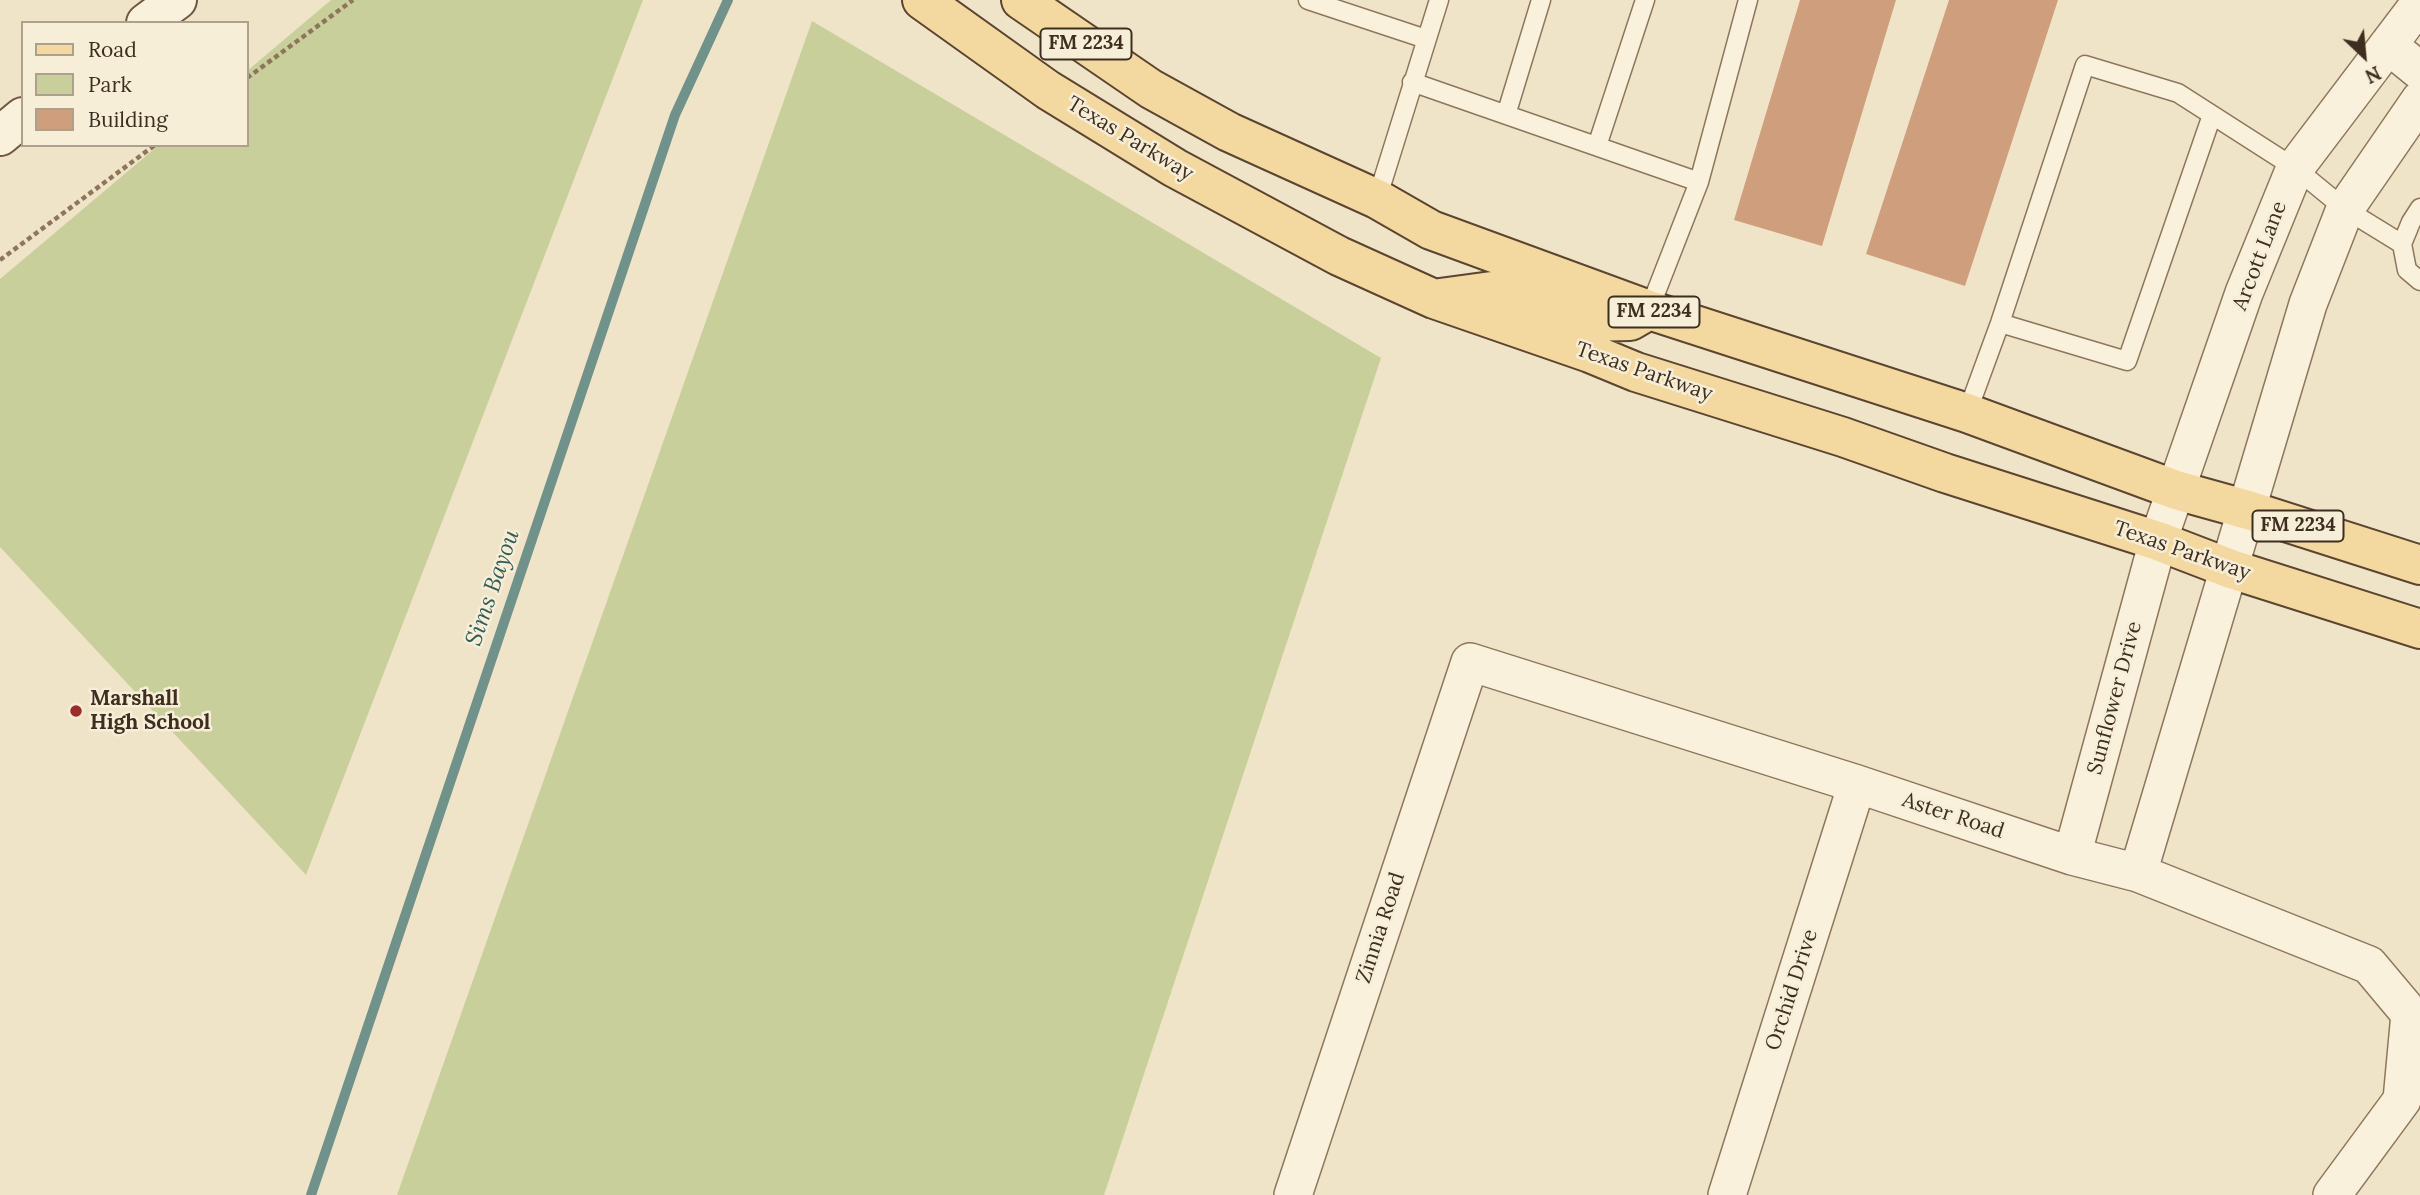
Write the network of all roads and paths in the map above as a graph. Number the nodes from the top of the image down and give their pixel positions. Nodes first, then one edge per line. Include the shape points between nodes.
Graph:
1 (177, 0) edge
2 (353, 0) edge
3 (922, 0) edge
4 (1021, 0) edge
5 (1308, 0) edge
6 (1439, 0) edge
7 (1541, 0) edge
8 (1645, 0) edge
9 (1748, 0) edge
10 (2420, 3) edge
11 (149, 21) edge
12 (1426, 39) junction
13 (2388, 45) junction
14 (2420, 71) edge
15 (248, 77) edge
16 (1412, 82) junction
17 (2420, 100) edge
18 (1506, 115) junction
19 (2212, 115) junction
20 (21, 119) edge
21 (0, 136) edge
22 (1597, 146) junction
23 (152, 147) edge
24 (2295, 168) junction
25 (1699, 182) junction
26 (1377, 200) junction
27 (2420, 208) edge
28 (2345, 209) junction
29 (2402, 244) junction
30 (0, 260) edge
31 (2420, 281) edge
32 (1434, 299) junction
33 (1650, 310) junction
34 (2000, 323) junction
35 (1967, 413) junction
36 (2176, 490) junction
37 (2248, 510) junction
38 (2158, 541) junction
39 (2420, 565) edge
40 (2231, 569) junction
41 (2420, 629) edge
42 (1470, 662) joint
43 (1857, 784) junction
44 (2072, 856) junction
45 (2138, 873) junction
46 (1293, 1195) edge
47 (1727, 1195) edge
48 (2332, 1195) edge

1 - 11 street
2 - 15 path
3 - 32 main road, Texas Parkway / FM 2234 via 1048,90 1175,168 1339,256
4 - 26 main road, FM 2234 via 1151,89 1229,132
5 - 12 lane
6 - 12 lane
7 - 18 lane
8 - 22 lane
9 - 25 lane
10 - 13 street, Arcott Lane
12 - 16 lane
13 - 14 street
13 - 24 street, Arcott Lane
16 - 18 lane
16 - 26 lane
17 - 28 street
18 - 22 lane
19 - 24 lane
19 - 34 lane via 2127,361
19 - 34 lane via 2178,93 2085,65
20 - 21 street
22 - 25 lane
23 - 30 path
24 - 28 lane
24 - 36 street, Arcott Lane via 2244,293
25 - 33 lane
26 - 33 main road, FM 2234 via 1431,230
27 - 29 lane
28 - 29 lane
28 - 37 street via 2308,304
29 - 31 lane via 2407,270
32 - 33 main road via 1499,290 1587,322 1630,321
32 - 38 main road, Texas Parkway / FM 2234 via 1636,372
33 - 35 main road, FM 2234
34 - 35 lane
35 - 36 main road, FM 2234
36 - 37 main road, FM 2234
36 - 38 street, Arcott Lane
37 - 39 main road, FM 2234
37 - 40 street
38 - 40 main road, Texas Parkway / FM 2234
38 - 44 street, Sunflower Drive
40 - 41 main road, Texas Parkway / FM 2234
40 - 45 street
42 - 43 street, Aster Road
42 - 46 street, Zinnia Road
43 - 44 street, Aster Road
43 - 47 street, Orchid Drive
44 - 45 street, Aster Road
45 - 48 street, Aster Road via 2369,965 2410,1014 2402,1100

